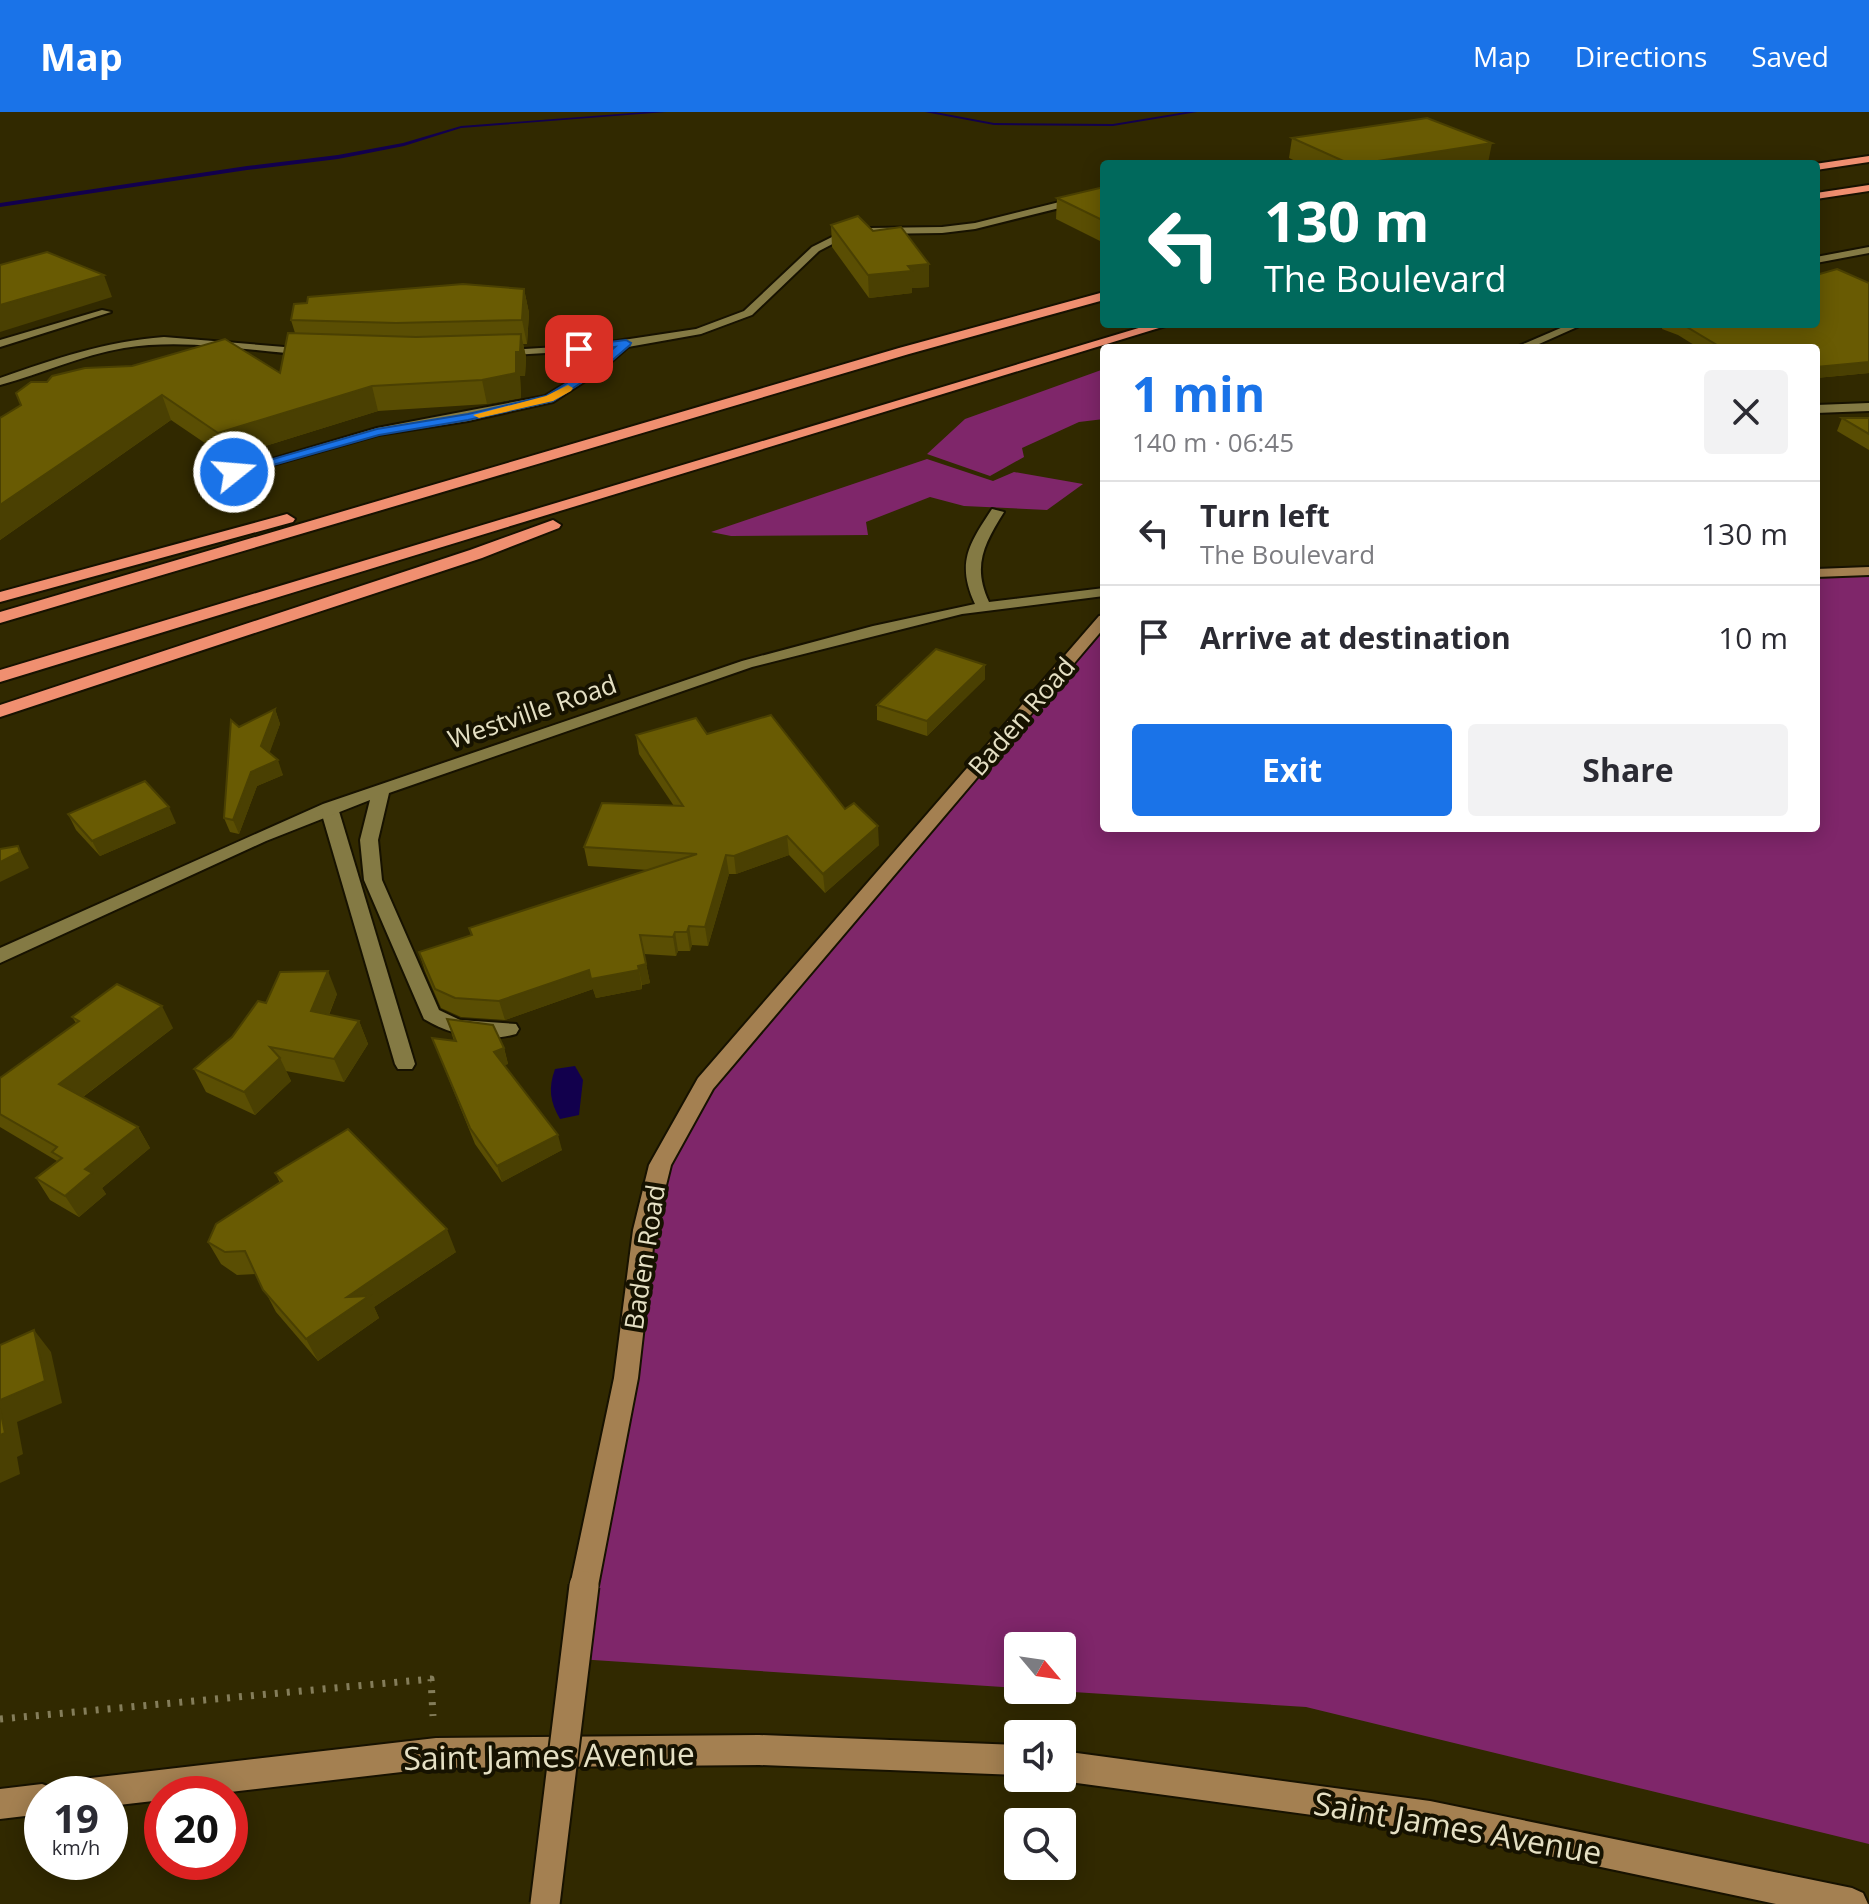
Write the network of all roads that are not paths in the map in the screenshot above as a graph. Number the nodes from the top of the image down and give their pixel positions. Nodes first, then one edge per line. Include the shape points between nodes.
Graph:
1 (1869, 159) edge
2 (1820, 166) edge
3 (1869, 188) edge
4 (1100, 195) edge
5 (1820, 195) edge
6 (1869, 250) edge
7 (1820, 259) edge
8 (1100, 297) edge
9 (106, 312) edge
10 (1153, 328) edge
11 (1569, 328) edge
12 (626, 343) junction
13 (0, 344) edge
14 (1530, 344) edge
15 (324, 352) edge
16 (484, 353) edge
17 (0, 365) edge
18 (22, 374) junction
19 (0, 382) edge
20 (1869, 407) edge
21 (1820, 409) edge
22 (577, 450) junction
23 (734, 454) junction
24 (234, 472) dead end
25 (997, 512) dead end
26 (1869, 571) edge
27 (1820, 573) edge
28 (1100, 592) edge
29 (0, 597) edge
30 (983, 606) junction
31 (0, 618) edge
32 (1100, 624) edge
33 (0, 676) edge
34 (0, 711) edge
35 (381, 790) junction
36 (329, 808) junction
37 (0, 956) edge
38 (509, 1029) dead end
39 (405, 1064) dead end
40 (1004, 1759) edge
41 (1076, 1768) edge
42 (128, 1789) edge
43 (24, 1801) edge
44 (0, 1804) edge
45 (545, 1904) edge
46 (1852, 1904) edge

1 - 2 highway
3 - 5 highway
4 - 12 street via 967,228 839,236 731,322
6 - 7 street
8 - 22 highway
9 - 13 street
10 - 23 highway
11 - 14 street
12 - 16 street
12 - 24 street via 549,399 377,432
15 - 18 street via 180,340
17 - 18 street
18 - 19 street
20 - 21 street
22 - 29 highway via 363,498
22 - 31 highway
23 - 33 highway
23 - 34 highway via 476,554
25 - 30 street via 971,565 970,581
26 - 27 street
28 - 30 street, Westville Road
30 - 35 street, Westville Road via 747,664
32 - 45 street, Baden Road, bridge via 705,1084 660,1165 644,1230 626,1378 584,1586
35 - 36 street, Westville Road
35 - 38 street via 369,840 373,880 431,1014 468,1030
36 - 37 street, Westville Road
36 - 39 street
40 - 42 street, Saint James Avenue via 759,1750 436,1753
41 - 46 street, Saint James Avenue via 1430,1816
43 - 44 street

